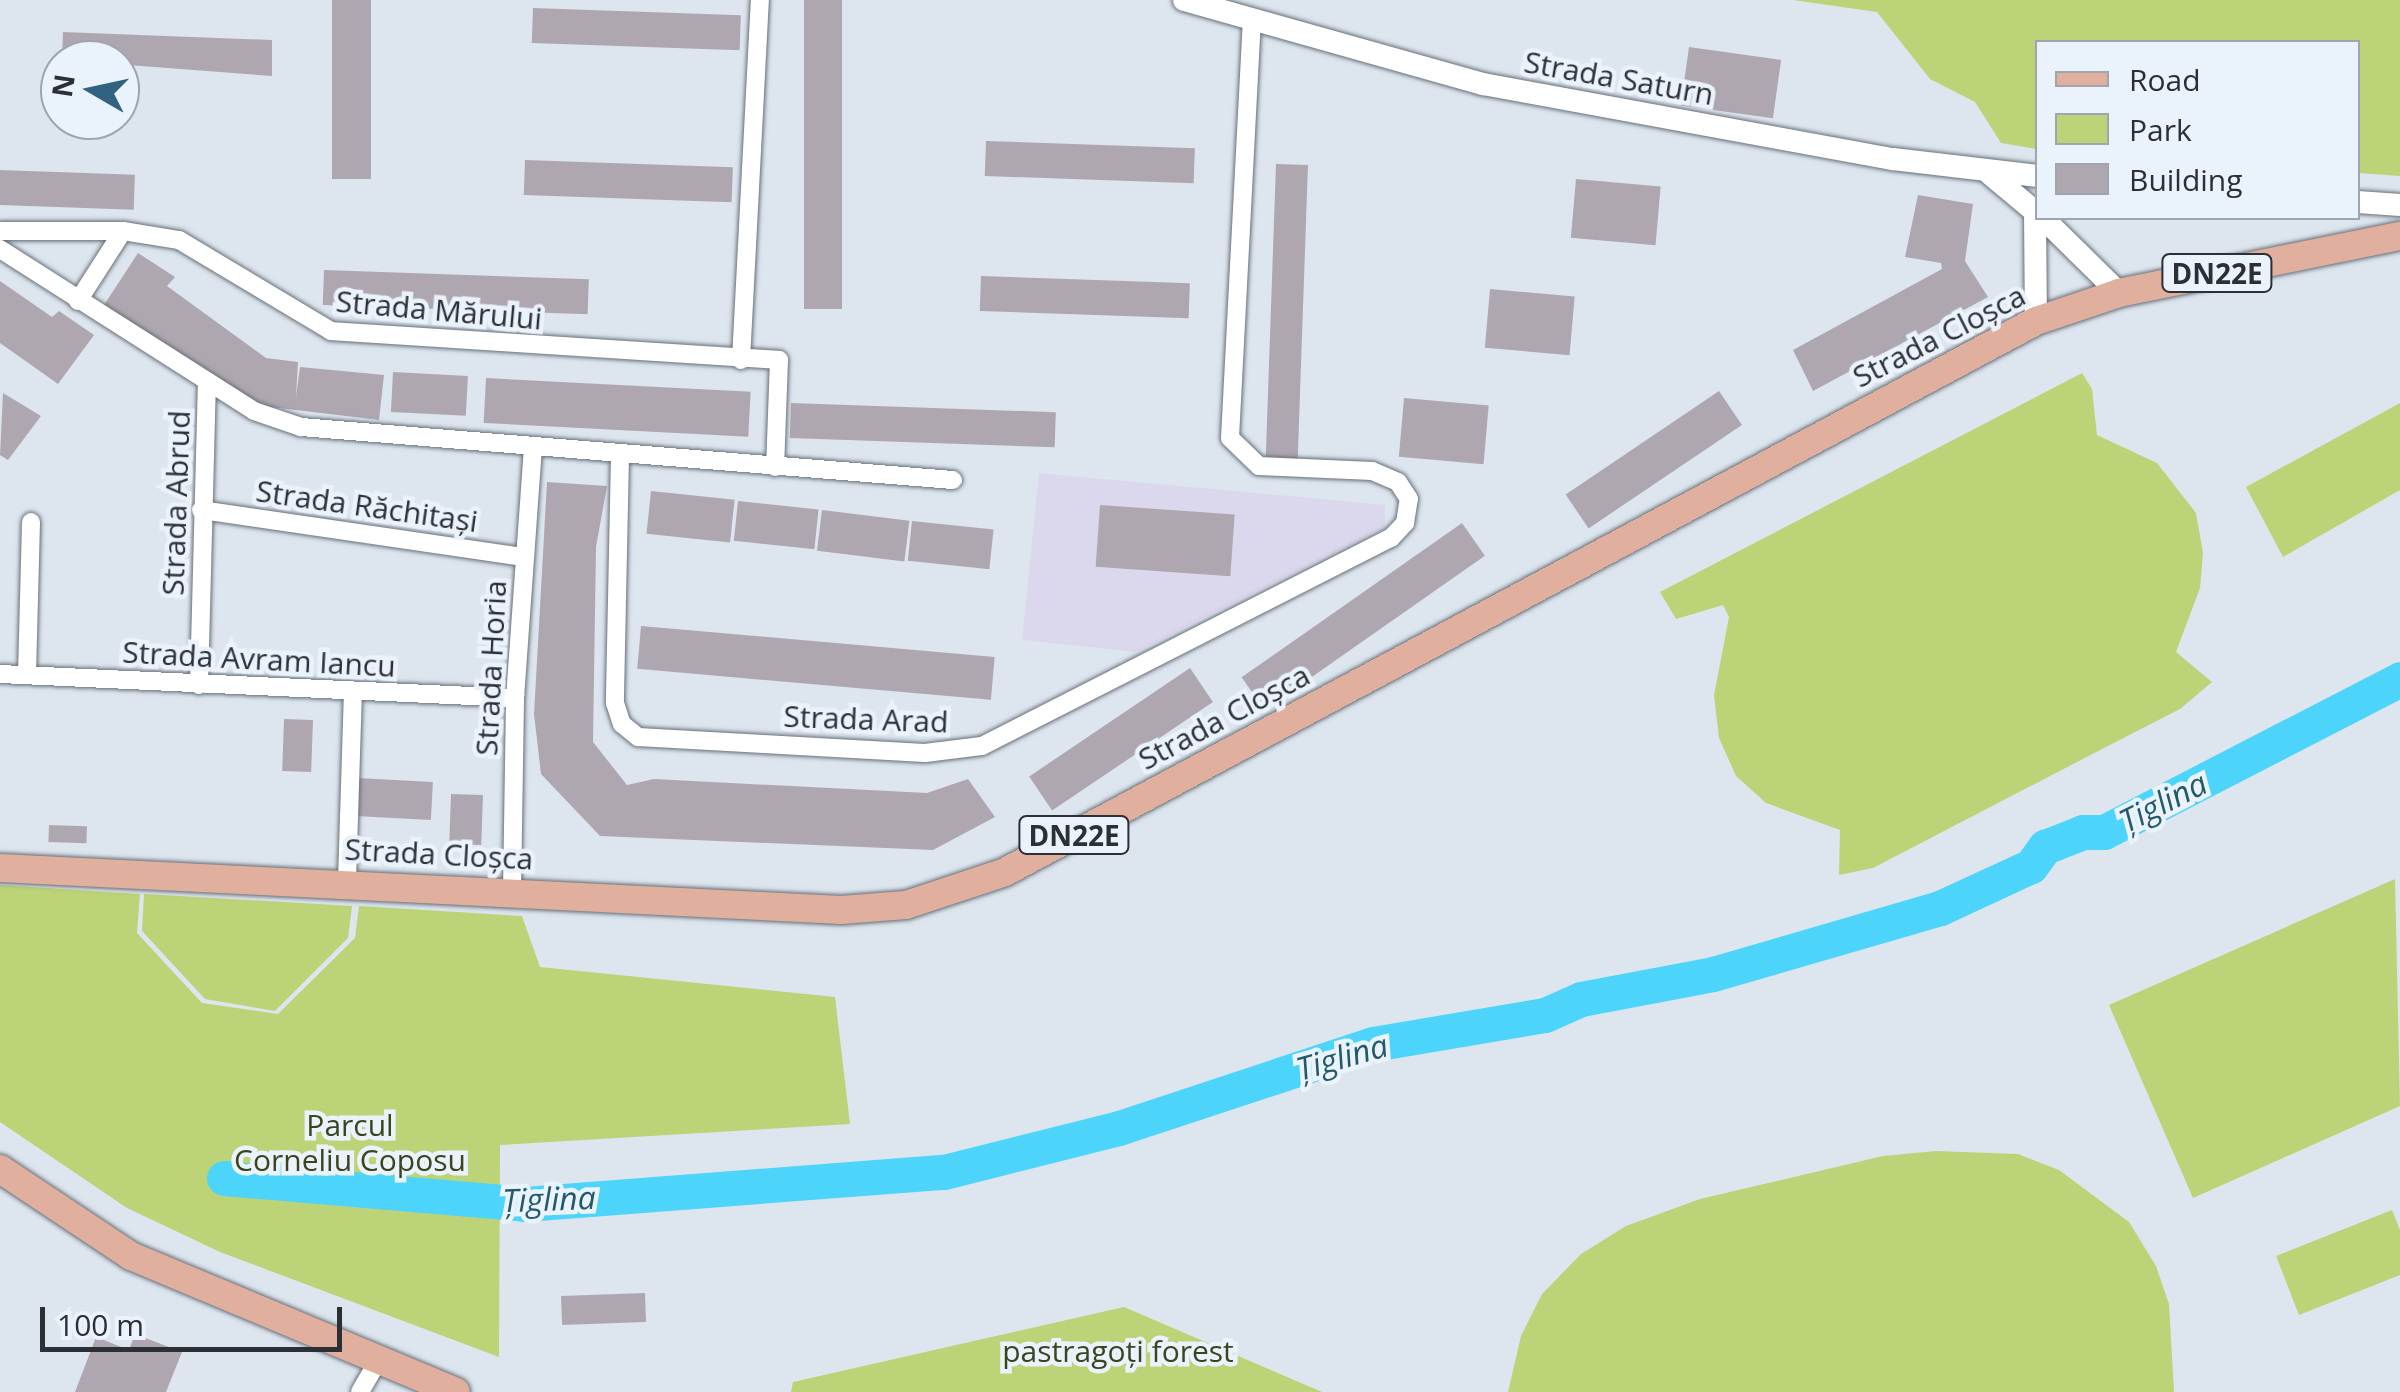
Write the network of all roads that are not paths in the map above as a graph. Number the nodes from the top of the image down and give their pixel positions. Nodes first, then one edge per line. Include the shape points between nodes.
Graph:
1 (760, 0) edge
2 (1184, 0) edge
3 (1252, 20) junction
4 (1987, 172) junction
5 (2035, 176) edge
6 (2360, 202) edge
7 (2400, 205) edge
8 (2035, 212) edge
9 (2038, 220) edge
10 (2044, 220) edge
11 (123, 230) junction
12 (0, 231) edge
13 (2400, 236) edge
14 (0, 249) edge
15 (2119, 293) junction
16 (78, 301) junction
17 (2036, 321) junction
18 (740, 360) junction
19 (207, 382) junction
20 (533, 448) junction
21 (620, 456) junction
22 (774, 467) junction
23 (953, 480) dead end
24 (201, 510) junction
25 (31, 522) dead end
26 (524, 556) junction
27 (0, 674) edge
28 (27, 676) junction
29 (200, 684) junction
30 (353, 692) junction
31 (516, 698) junction
32 (0, 868) edge
33 (347, 880) junction
34 (512, 891) junction
35 (0, 1169) edge
36 (378, 1361) junction
37 (360, 1392) edge
38 (456, 1392) edge

1 - 18 street
2 - 3 street, Strada Saturn
3 - 4 street, Strada Saturn via 1483,84
3 - 21 street, Strada Arad via 1230,438 1259,466 1372,471 1398,482 1407,511 1391,538 982,746 925,754 638,736 622,724 616,703
4 - 5 street
4 - 8 street, Strada Saturn
6 - 7 street
9 - 17 street
10 - 15 street, Strada Saturn
11 - 12 street, Strada Mărului
11 - 16 street
11 - 18 street, Strada Mărului via 180,240 212,254 299,317 331,331
13 - 15 main road, Strada Cloșca / DN22E
14 - 16 street
15 - 17 main road, Strada Cloșca / DN22E
16 - 19 street
17 - 34 main road, Strada Cloșca / DN22E via 1005,872 906,904 842,910
18 - 22 street, Strada Mărului via 778,360
19 - 20 street via 254,411 301,427
19 - 24 street, Strada Abrud
20 - 21 street
20 - 26 street, Strada Horia
21 - 22 street
22 - 23 street
24 - 26 street, Strada Răchitași
24 - 29 street, Strada Abrud
25 - 28 street
26 - 31 street, Strada Horia
27 - 28 street, Strada Avram Iancu
28 - 29 street, Strada Avram Iancu
29 - 30 street, Strada Avram Iancu
30 - 31 street, Strada Avram Iancu
30 - 33 street
31 - 34 street, Strada Horia
32 - 33 main road, Strada Cloșca / DN22E
33 - 34 main road, Strada Cloșca / DN22E
35 - 36 main road via 131,1256
36 - 37 street
36 - 38 main road

